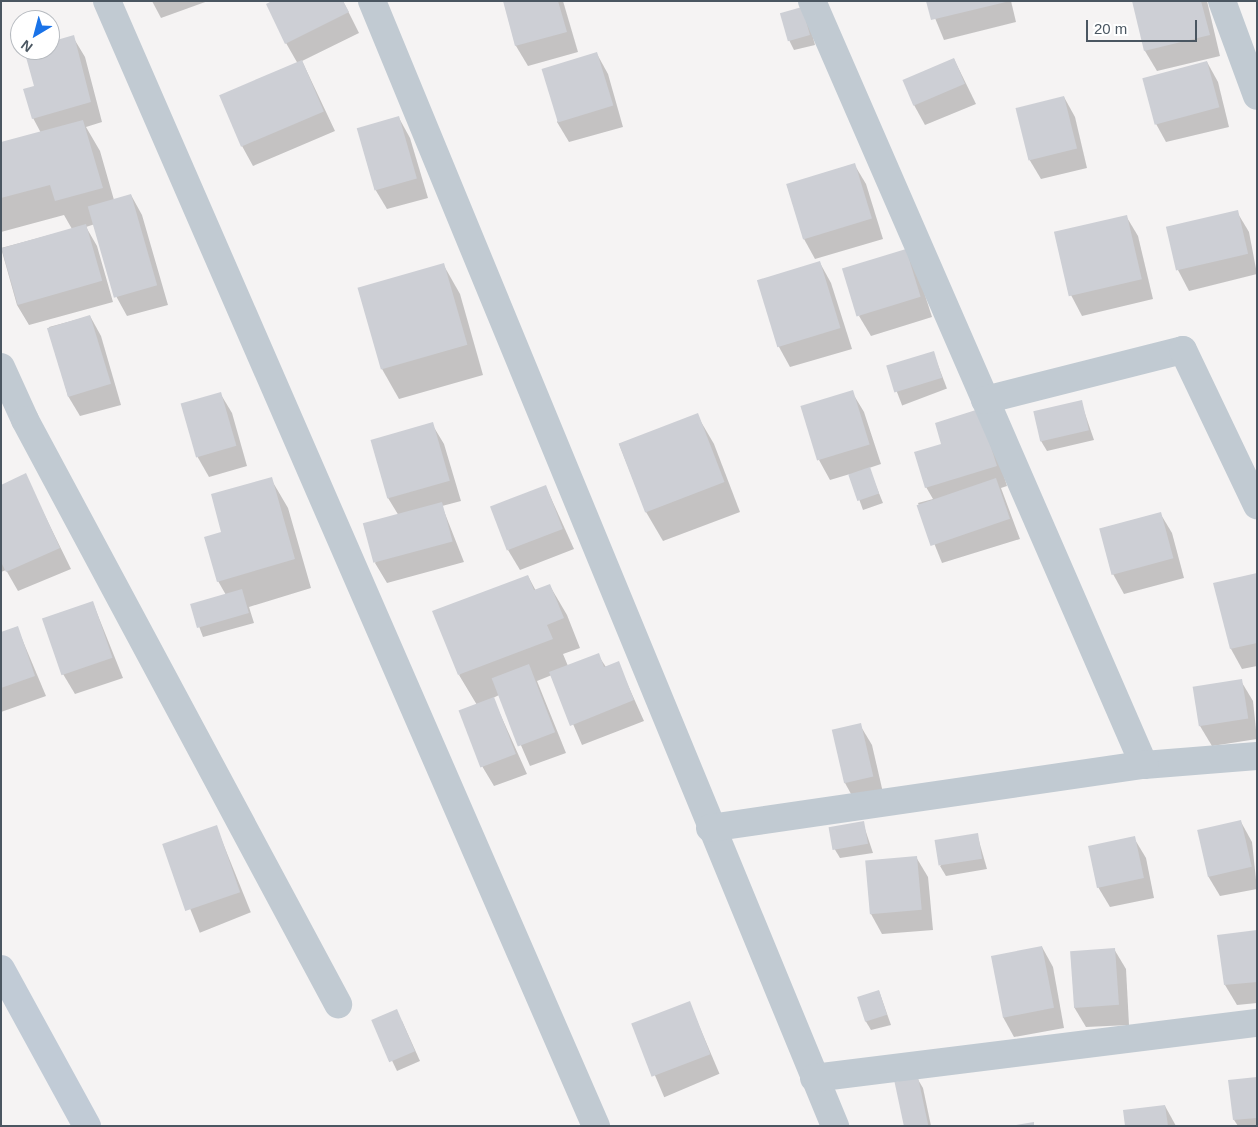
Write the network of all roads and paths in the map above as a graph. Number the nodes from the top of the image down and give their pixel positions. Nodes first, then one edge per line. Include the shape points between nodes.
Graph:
1 (107, 1) edge
2 (372, 1) edge
3 (812, 1) edge
4 (1222, 1) edge
5 (1257, 96) edge
6 (1, 367) edge
7 (985, 400) junction
8 (1257, 505) edge
9 (1257, 756) edge
10 (1144, 765) junction
11 (710, 828) junction
12 (2, 972) edge
13 (338, 1004) dead end
14 (1257, 1023) edge
15 (814, 1078) junction
16 (86, 1126) edge
17 (596, 1126) edge
18 (835, 1126) edge

1 - 17 street
2 - 11 street
3 - 7 street
4 - 5 street
6 - 13 street via 25,420
7 - 8 street via 1183,350
7 - 10 street
9 - 10 street
10 - 11 street
11 - 15 street
12 - 16 street
14 - 15 street
15 - 18 street

